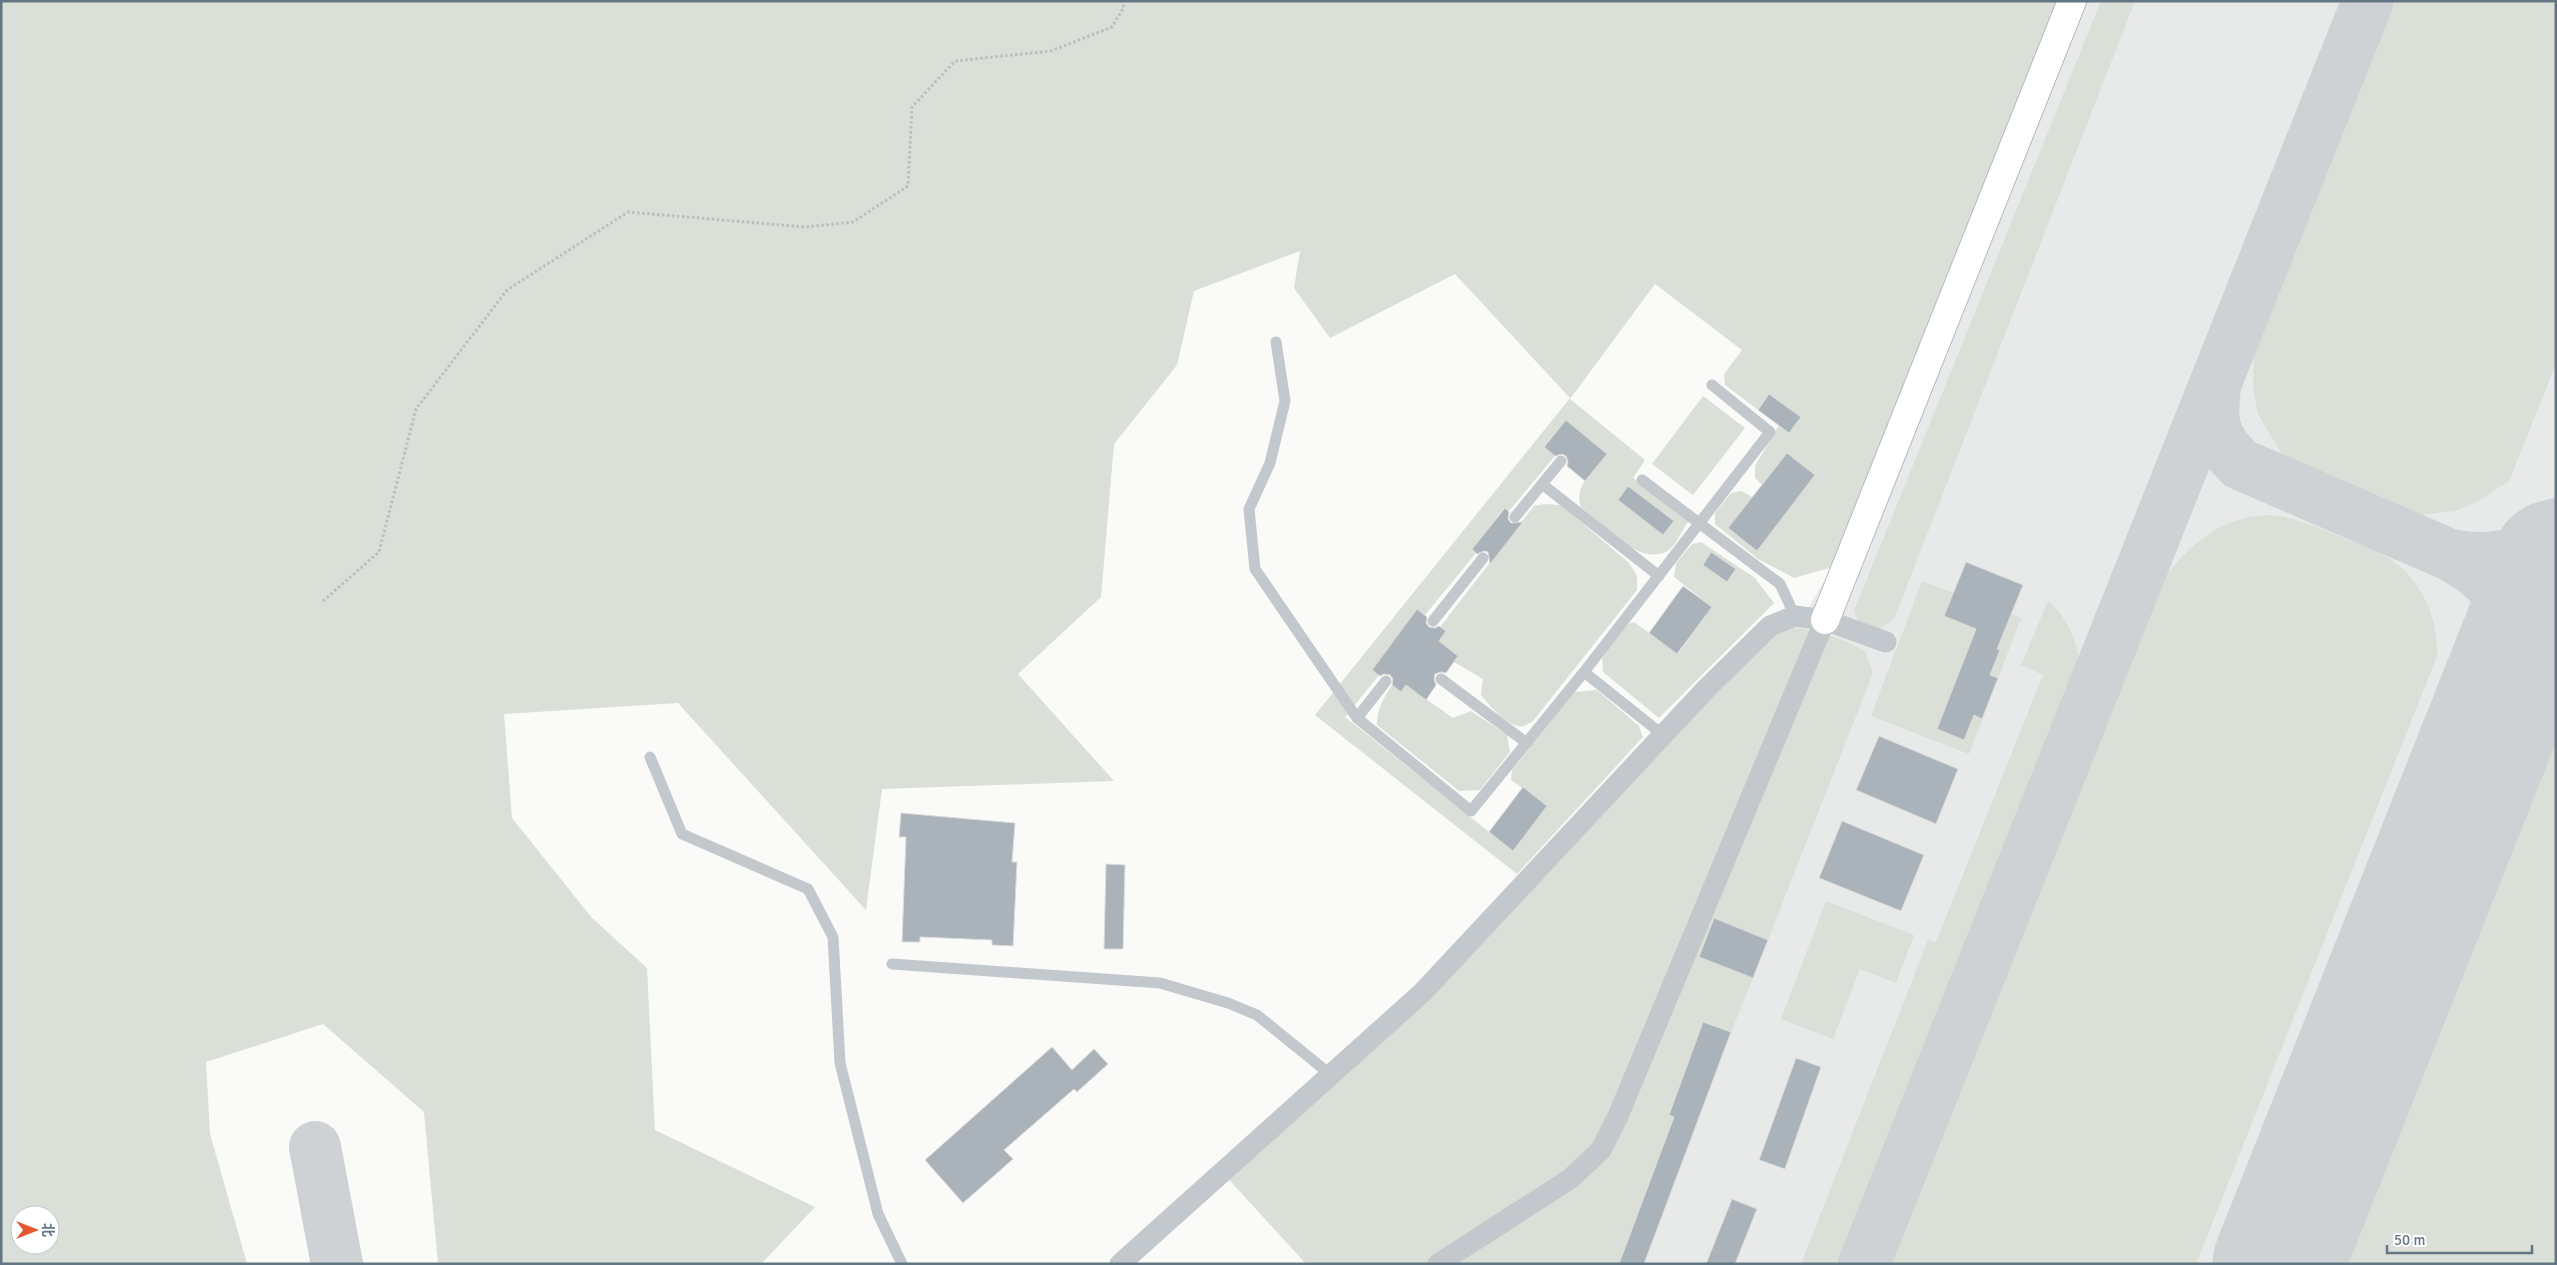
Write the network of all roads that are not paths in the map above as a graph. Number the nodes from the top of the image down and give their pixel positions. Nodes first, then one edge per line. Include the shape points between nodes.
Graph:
1 (2072, 1) edge
2 (1276, 342) dead end
3 (1712, 385) dead end
4 (1561, 461) dead end
5 (1642, 480) dead end
6 (1542, 484) junction
7 (1515, 517) dead end
8 (1700, 524) junction
9 (1483, 558) dead end
10 (1659, 576) junction
11 (1795, 616) junction
12 (1825, 620) junction
13 (1433, 621) dead end
14 (1886, 642) dead end
15 (1584, 672) junction
16 (1441, 679) dead end
17 (1386, 681) dead end
18 (1357, 718) junction
19 (1663, 736) junction
20 (1527, 743) junction
21 (650, 757) dead end
22 (892, 964) dead end
23 (1331, 1074) junction
24 (902, 1264) edge
25 (1120, 1264) edge
26 (1438, 1264) edge

1 - 12 street
2 - 18 lane via 1285,401 1270,463 1249,509 1254,569
3 - 8 lane via 1770,432
4 - 6 lane
5 - 8 lane
6 - 7 lane
6 - 10 lane
8 - 10 lane
8 - 11 lane via 1780,584
9 - 13 lane
10 - 15 lane
11 - 12 street
11 - 19 street via 1770,626
12 - 14 street
12 - 26 street via 1601,1150 1570,1179
15 - 19 lane
15 - 20 lane
16 - 20 lane
17 - 18 lane
18 - 20 lane via 1471,811
19 - 23 street via 1423,992
21 - 24 lane via 682,834 808,889 833,937 840,1063 878,1214
22 - 23 lane via 1160,983 1257,1015
23 - 25 street

